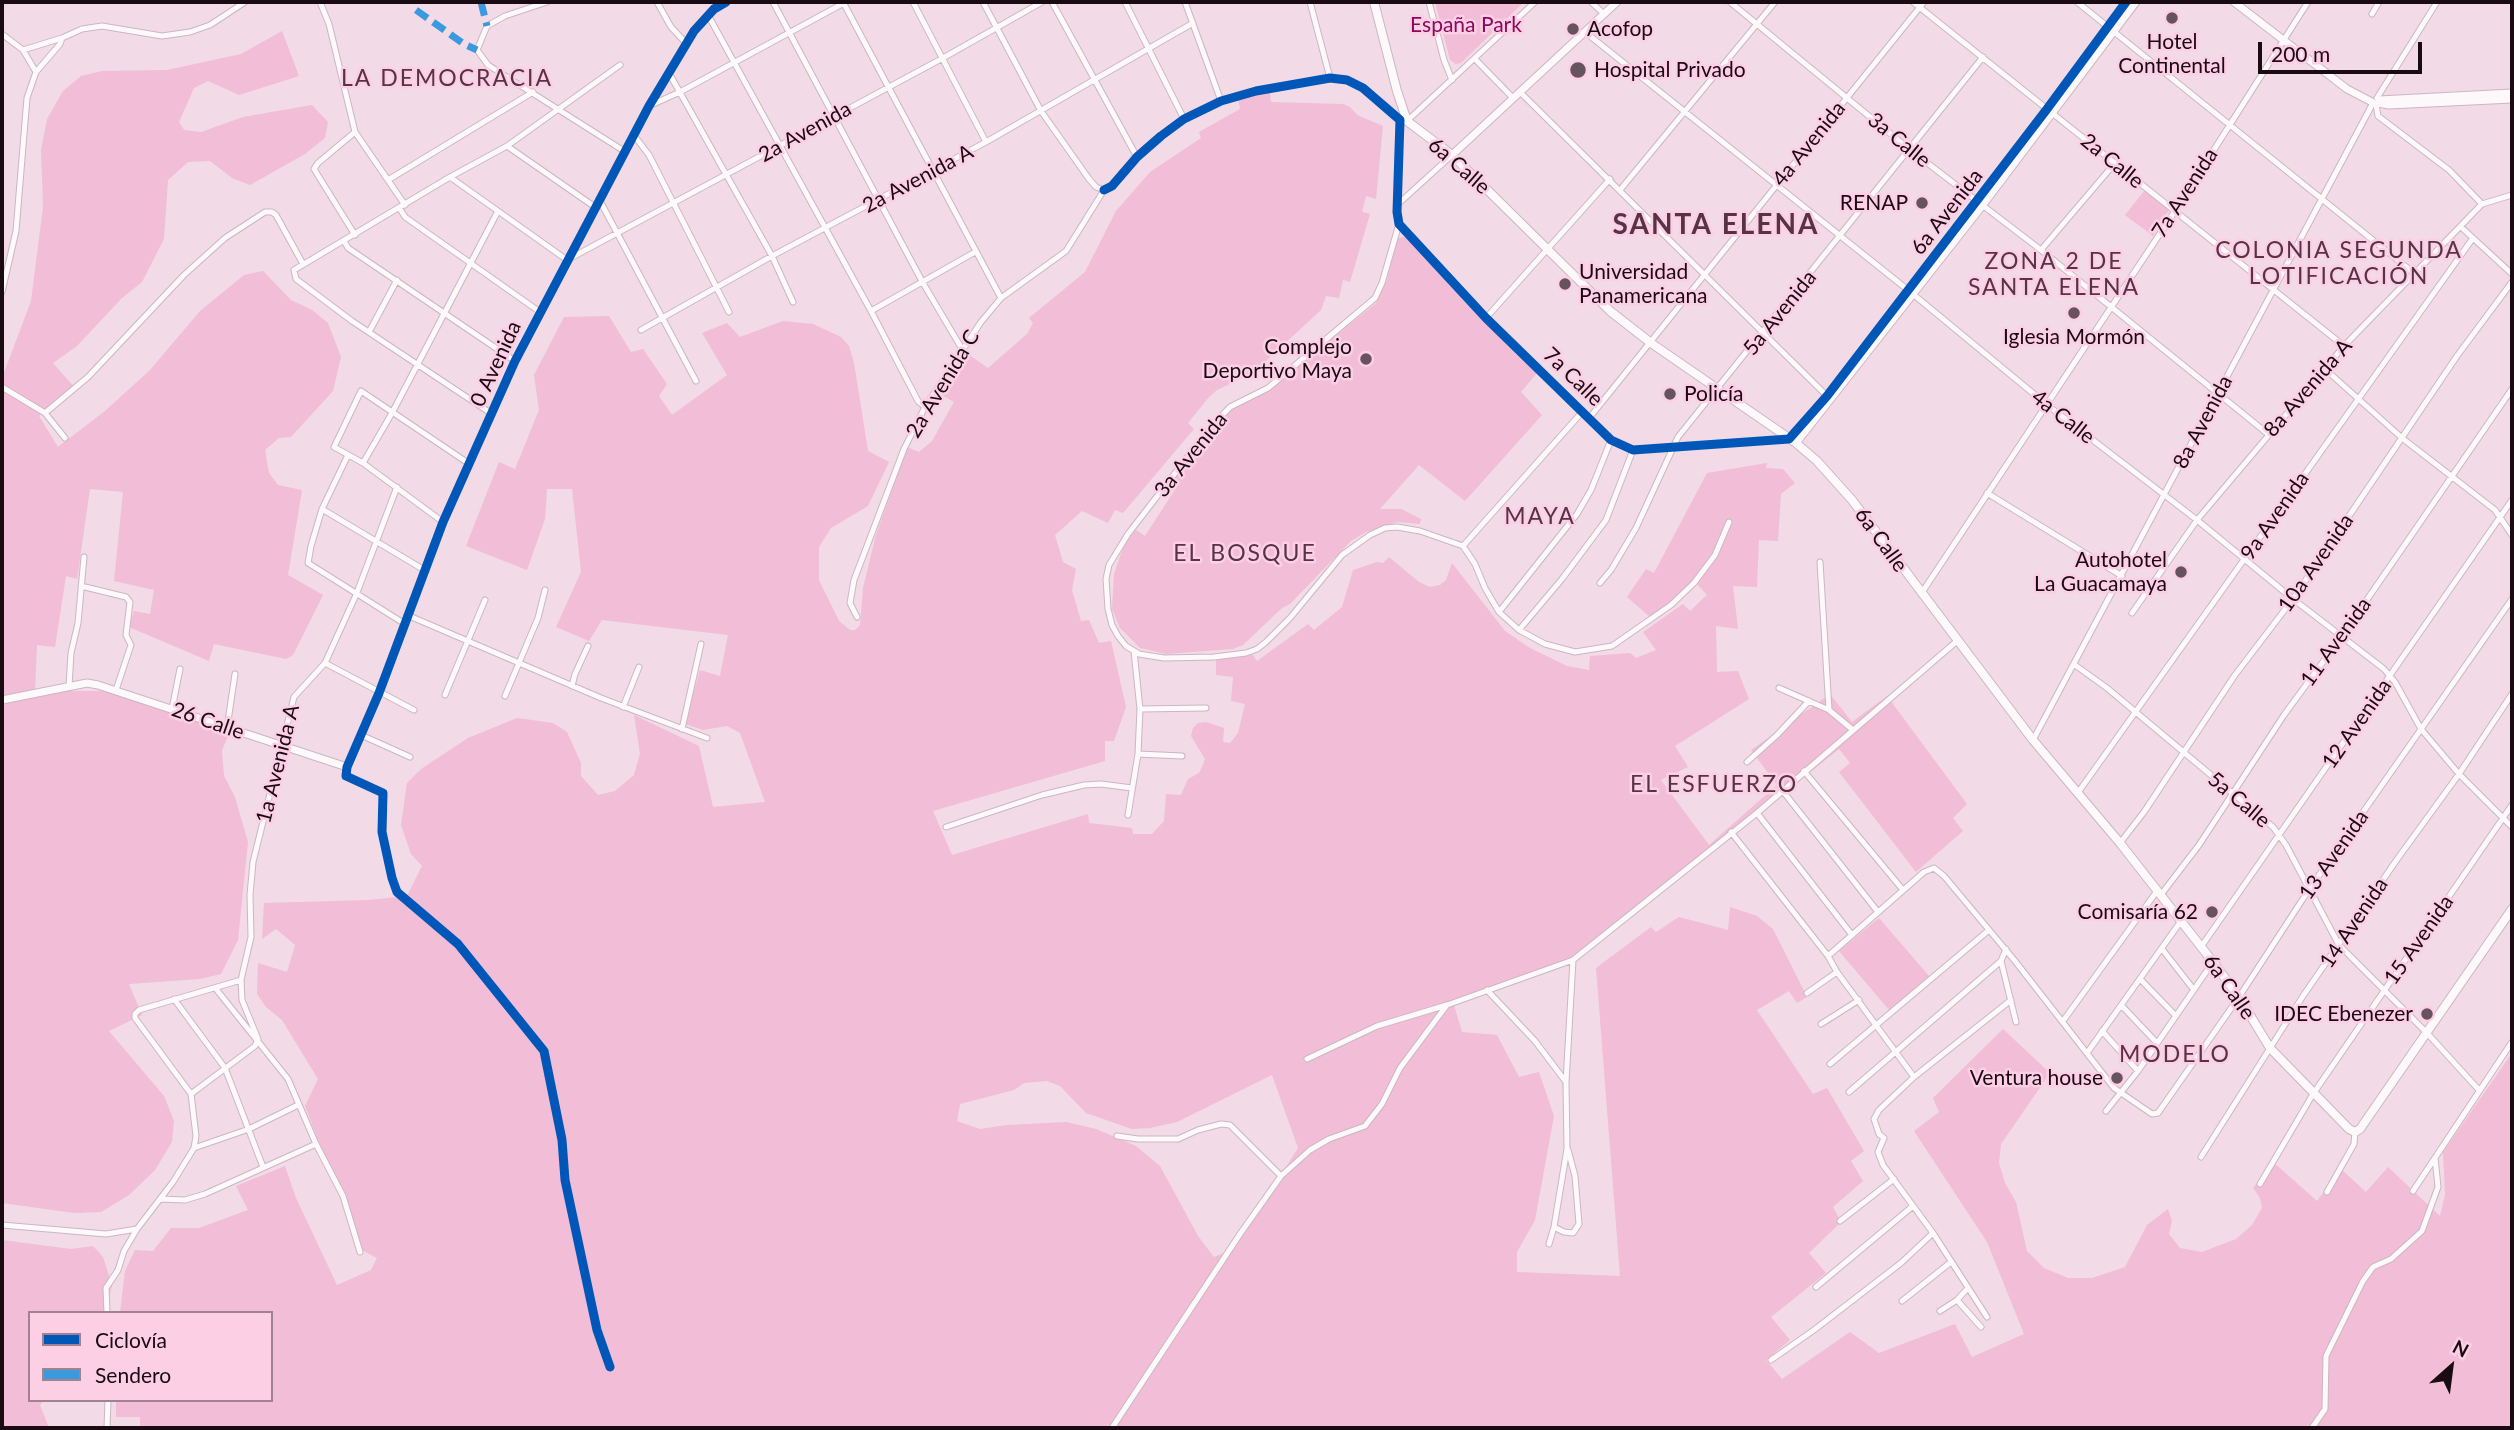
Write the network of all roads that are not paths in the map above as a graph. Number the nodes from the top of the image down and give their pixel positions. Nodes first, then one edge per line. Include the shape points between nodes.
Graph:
1 (245, 2) edge
2 (320, 2) edge
3 (522, 2) edge
4 (547, 2) edge
5 (657, 2) edge
6 (726, 2) edge
7 (773, 2) edge
8 (844, 2) edge
9 (913, 2) edge
10 (983, 2) edge
11 (1042, 2) edge
12 (1052, 2) edge
13 (1125, 2) edge
14 (1185, 2) edge
15 (1310, 2) edge
16 (1374, 2) edge
17 (1429, 2) edge
18 (1535, 2) edge
19 (1591, 2) edge
20 (1618, 2) edge
21 (1730, 2) edge
22 (1775, 2) edge
23 (1913, 2) edge
24 (2077, 2) edge
25 (2126, 2) edge
26 (2136, 2) edge
27 (2234, 2) edge
28 (2242, 2) edge
29 (2308, 2) edge
30 (2379, 2) edge
31 (2437, 2) edge
32 (1922, 4) edge
33 (524, 9) junction
34 (1604, 14) junction
35 (2372, 14) dead end
36 (708, 15) junction
37 (1193, 23) junction
38 (1757, 24) junction
39 (997, 28) junction
40 (2111, 28) junction
41 (789, 32) junction
42 (1585, 32) junction
43 (2, 33) edge
44 (62, 38) junction
45 (2285, 40) junction
46 (686, 43) junction
47 (23, 50) junction
48 (1149, 50) junction
49 (1983, 57) junction
50 (943, 58) junction
51 (1475, 59) junction
52 (735, 61) junction
53 (620, 65) dead end
54 (36, 72) junction
55 (668, 73) junction
56 (1330, 78) junction
57 (1094, 79) junction
58 (1452, 80) junction
59 (890, 86) junction
60 (533, 92) junction
61 (680, 92) junction
62 (1520, 92) junction
63 (2512, 93) edge
64 (1847, 97) junction
65 (1513, 98) junction
66 (2512, 99) edge
67 (1221, 101) junction
68 (2376, 101) junction
69 (649, 106) junction
70 (558, 110) junction
71 (1041, 111) junction
72 (2050, 111) junction
73 (1685, 112) junction
74 (834, 115) junction
75 (1184, 119) junction
76 (1407, 121) junction
77 (2230, 124) junction
78 (355, 132) junction
79 (633, 134) junction
80 (986, 142) junction
81 (779, 145) junction
82 (507, 146) junction
83 (1909, 149) junction
84 (624, 151) junction
85 (1452, 155) junction
86 (1137, 157) junction
87 (2115, 163) junction
88 (934, 170) junction
89 (726, 175) junction
90 (450, 177) junction
91 (1610, 179) junction
92 (388, 180) junction
93 (1776, 185) junction
94 (1104, 190) junction
95 (1620, 190) junction
96 (2512, 195) edge
97 (2321, 198) junction
98 (879, 200) junction
99 (597, 203) junction
100 (672, 203) junction
101 (1979, 204) junction
102 (2482, 204) junction
103 (1397, 205) junction
104 (402, 207) junction
105 (498, 211) junction
106 (2175, 211) junction
107 (1399, 224) junction
108 (824, 227) junction
109 (2461, 227) junction
110 (618, 232) junction
111 (355, 235) junction
112 (1840, 238) junction
113 (2473, 238) junction
114 (344, 241) junction
115 (1547, 249) junction
116 (2041, 250) junction
117 (975, 252) junction
118 (772, 256) junction
119 (567, 260) junction
120 (470, 263) junction
121 (303, 264) junction
122 (1705, 273) junction
123 (2415, 274) junction
124 (2512, 274) edge
125 (397, 280) junction
126 (2512, 282) edge
127 (923, 283) junction
128 (716, 287) junction
129 (2273, 289) junction
130 (2, 292) edge
131 (1911, 293) junction
132 (1001, 298) junction
133 (793, 302) dead end
134 (2110, 306) junction
135 (871, 311) junction
136 (444, 312) junction
137 (540, 312) junction
138 (729, 312) dead end
139 (662, 318) junction
140 (1486, 318) junction
141 (641, 330) dead end
142 (369, 332) junction
143 (1764, 333) junction
144 (1651, 343) junction
145 (2344, 346) junction
146 (962, 349) junction
147 (515, 361) junction
148 (417, 365) junction
149 (2325, 369) junction
150 (696, 381) dead end
151 (2, 387) edge
152 (2512, 389) edge
153 (1718, 390) junction
154 (2218, 394) junction
155 (1829, 398) junction
156 (2359, 398) junction
157 (2046, 404) junction
158 (925, 407) junction
159 (1583, 411) junction
160 (392, 412) junction
161 (45, 413) junction
162 (492, 414) junction
163 (1590, 417) junction
164 (2268, 434) junction
165 (65, 438) dead end
166 (2402, 438) junction
167 (1611, 440) junction
168 (1792, 441) junction
169 (1673, 447) junction
170 (1633, 450) junction
171 (348, 455) junction
172 (363, 463) junction
173 (468, 463) junction
174 (2453, 477) junction
175 (397, 487) junction
176 (1987, 493) junction
177 (2164, 496) junction
178 (2512, 500) edge
179 (322, 509) junction
180 (2501, 517) junction
181 (2197, 520) junction
182 (443, 522) junction
183 (1729, 522) dead end
184 (2512, 535) edge
185 (375, 542) junction
186 (1463, 547) junction
187 (84, 557) dead end
188 (2245, 559) junction
189 (1820, 562) dead end
190 (426, 571) junction
191 (2122, 576) junction
192 (1600, 583) dead end
193 (81, 586) junction
194 (545, 590) dead end
195 (1921, 594) junction
196 (356, 595) junction
197 (2293, 599) junction
198 (2512, 599) edge
199 (485, 600) dead end
200 (1499, 612) junction
201 (2132, 613) dead end
202 (857, 617) dead end
203 (406, 620) junction
204 (1519, 630) junction
205 (2342, 636) junction
206 (468, 641) junction
207 (1957, 641) junction
208 (701, 645) dead end
209 (588, 646) dead end
210 (1137, 653) junction
211 (325, 663) junction
212 (520, 664) junction
213 (2075, 665) junction
214 (639, 667) dead end
215 (180, 669) dead end
216 (235, 674) dead end
217 (2391, 675) junction
218 (69, 686) junction
219 (572, 686) junction
220 (1779, 688) dead end
221 (116, 690) junction
222 (379, 693) junction
223 (2512, 694) edge
224 (445, 695) dead end
225 (505, 696) dead end
226 (2, 700) edge
227 (1809, 701) junction
228 (623, 707) junction
229 (1206, 708) dead end
230 (172, 709) junction
231 (1140, 709) junction
232 (414, 710) dead end
233 (1829, 710) junction
234 (2135, 713) junction
235 (227, 728) junction
236 (682, 729) junction
237 (2421, 729) junction
238 (1853, 730) junction
239 (361, 735) junction
240 (707, 738) dead end
241 (2033, 740) junction
242 (283, 746) junction
243 (1138, 754) junction
244 (2185, 754) junction
245 (1182, 756) dead end
246 (410, 757) dead end
247 (1747, 762) dead end
248 (347, 767) junction
249 (1804, 771) junction
250 (2459, 774) junction
251 (1132, 788) junction
252 (1782, 790) junction
253 (2077, 794) junction
254 (2232, 795) junction
255 (2512, 805) edge
256 (1757, 813) junction
257 (1128, 815) dead end
258 (2503, 818) junction
259 (947, 827) dead end
260 (2512, 827) edge
261 (1731, 832) junction
262 (2279, 835) junction
263 (2120, 843) junction
264 (2310, 888) junction
265 (1903, 890) junction
266 (2158, 893) junction
267 (2512, 909) edge
268 (1878, 912) junction
269 (2181, 921) junction
270 (1989, 930) junction
271 (1852, 935) junction
272 (2339, 945) junction
273 (2201, 947) junction
274 (2006, 949) junction
275 (2162, 949) junction
276 (1828, 956) junction
277 (1573, 960) junction
278 (2001, 961) junction
279 (2213, 962) junction
280 (1837, 972) junction
281 (241, 980) junction
282 (2141, 980) junction
283 (216, 989) junction
284 (1487, 990) junction
285 (2194, 990) junction
286 (2384, 990) junction
287 (1807, 993) dead end
288 (2239, 997) junction
289 (174, 999) junction
290 (1859, 1000) junction
291 (2011, 1000) junction
292 (1447, 1005) junction
293 (2121, 1005) junction
294 (2176, 1016) junction
295 (2016, 1021) dead end
296 (2063, 1021) junction
297 (1821, 1024) dead end
298 (1876, 1024) junction
299 (2102, 1031) junction
300 (2427, 1033) junction
301 (258, 1039) junction
302 (2512, 1042) edge
303 (2157, 1043) junction
304 (2270, 1048) junction
305 (1896, 1053) junction
306 (2087, 1053) junction
307 (1307, 1059) dead end
308 (1830, 1064) dead end
309 (225, 1068) junction
310 (2138, 1071) junction
311 (1913, 1077) junction
312 (1566, 1082) junction
313 (2479, 1090) junction
314 (1849, 1092) dead end
315 (2122, 1093) junction
316 (191, 1094) junction
317 (2313, 1094) junction
318 (298, 1105) junction
319 (2106, 1111) dead end
320 (249, 1129) junction
321 (2355, 1132) junction
322 (1117, 1136) dead end
323 (316, 1144) junction
324 (194, 1148) junction
325 (1567, 1149) junction
326 (2202, 1157) dead end
327 (2435, 1158) junction
328 (263, 1167) junction
329 (1281, 1176) junction
330 (1894, 1179) junction
331 (2260, 1184) dead end
332 (2413, 1191) dead end
333 (2327, 1192) dead end
334 (160, 1199) junction
335 (1913, 1206) junction
336 (1840, 1221) dead end
337 (2, 1225) edge
338 (1555, 1227) junction
339 (137, 1229) junction
340 (1933, 1233) junction
341 (1549, 1244) dead end
342 (360, 1252) dead end
343 (1951, 1262) junction
344 (1816, 1287) dead end
345 (1968, 1288) junction
346 (1956, 1300) junction
347 (1902, 1301) dead end
348 (107, 1311) edge
349 (1940, 1311) dead end
350 (1987, 1317) dead end
351 (1980, 1327) dead end
352 (1771, 1360) dead end
353 (610, 1367) dead end
354 (108, 1402) edge
355 (107, 1428) edge
356 (1112, 1428) edge
357 (2312, 1428) edge

1 - 44 street via 190,32 162,36 102,26
2 - 78 street
3 - 33 street
4 - 33 street
5 - 46 street
6 - 36 street, 0 Avenida
7 - 41 street
8 - 41 street
8 - 59 street
9 - 50 street
10 - 39 street
11 - 39 street, 2a Avenida
12 - 57 street
13 - 48 street
14 - 37 street
15 - 56 street
16 - 76 main road
17 - 58 street
18 - 51 street
19 - 34 street
20 - 34 street
21 - 38 street, 3a Calle
22 - 38 street
23 - 32 street, 2a Calle
24 - 40 street
25 - 40 street, 6a Avenida
26 - 40 street, 6a Avenida
27 - 45 street
28 - 45 street
29 - 45 street, 7a Avenida
30 - 35 street
31 - 68 street, 8a Avenida
32 - 49 street, 2a Calle
32 - 64 street, 4a Avenida
33 - 60 street via 487,26 477,50 488,65
34 - 42 street
36 - 46 street, 0 Avenida
36 - 52 street
37 - 48 street, 2a Avenida A
37 - 67 street
38 - 64 street, 3a Calle
38 - 73 street
39 - 50 street, 2a Avenida
39 - 71 street
40 - 72 street, 6a Avenida
40 - 77 street
41 - 52 street
41 - 74 street
42 - 62 street
42 - 73 street, 4a Calle
43 - 47 street
44 - 47 street
44 - 54 street
45 - 68 street
45 - 77 street, 7a Avenida
46 - 55 street, 0 Avenida
47 - 54 street
48 - 57 street, 2a Avenida A
48 - 75 street
49 - 72 street, 2a Calle
49 - 83 street, 5a Avenida
50 - 59 street, 2a Avenida
50 - 80 street
51 - 58 street
51 - 65 street
52 - 61 street
52 - 81 street
53 - 70 street
54 - 130 street via 27,98 16,231
55 - 61 street
55 - 69 street, 0 Avenida
56 - 67 street, 2a Avenida C via 1256,90
56 - 103 street via 1356,83 1400,120
57 - 71 street, 2a Avenida A
57 - 86 street
58 - 76 street
59 - 74 street, 2a Avenida
59 - 88 street
60 - 70 street
60 - 92 street
61 - 69 street
61 - 89 street
62 - 65 street
62 - 91 street
63 - 68 street
64 - 83 street, 3a Calle
64 - 93 street, 4a Avenida
65 - 85 street
66 - 68 street via 2389,106
67 - 75 street, 2a Avenida C
68 - 97 street, 8a Avenida
68 - 102 street via 2378,116 2449,170
69 - 79 street, 0 Avenida
70 - 82 street
70 - 84 street
71 - 80 street, 2a Avenida A
71 - 94 street via 1088,179
72 - 87 street, 2a Calle
72 - 101 street, 6a Avenida
73 - 93 street, 4a Calle
73 - 95 street
74 - 81 street, 2a Avenida
74 - 98 street
75 - 86 street, 2a Avenida C
76 - 85 main road, 6a Calle
77 - 97 street
77 - 106 street, 7a Avenida
78 - 92 street
78 - 111 street via 314,169
79 - 84 street, 0 Avenida
79 - 100 street via 649,155
80 - 88 street, 2a Avenida A
81 - 89 street, 2a Avenida
81 - 108 street
82 - 90 street
82 - 99 street
83 - 101 street, 3a Calle
83 - 112 street, 5a Avenida
84 - 99 street, 0 Avenida
85 - 103 street
85 - 115 main road, 6a Calle
86 - 94 street, 2a Avenida C
87 - 106 street, 2a Calle
87 - 116 street
88 - 98 street, 2a Avenida A
88 - 117 street
89 - 100 street, 2a Avenida
89 - 118 street
90 - 104 street
90 - 105 street
91 - 95 street
91 - 115 street
92 - 104 street
93 - 112 street, 4a Calle
93 - 122 street, 4a Avenida
94 - 132 street, 2a Avenida C via 1066,251
95 - 122 street
96 - 102 street
97 - 123 street
97 - 129 street, 8a Avenida
98 - 108 street, 2a Avenida A
98 - 127 street
99 - 110 street
99 - 119 street, 0 Avenida
100 - 110 street, 2a Avenida
100 - 128 street
101 - 116 street, 3a Calle
101 - 131 street, 6a Avenida
102 - 109 street, 8a Avenida A
103 - 107 street
104 - 111 street
104 - 120 street via 405,218
105 - 119 street
105 - 120 street
106 - 129 street, 2a Calle
106 - 134 street, 7a Avenida
107 - 140 street, 7a Calle
107 - 210 street, 3a Avenida via 1375,298 1268,388 1230,407 1115,553 1106,579 1108,610 1118,636
108 - 118 street, 2a Avenida A
108 - 135 street
109 - 113 street
109 - 123 street, 8a Avenida A
110 - 119 street, 2a Avenida
110 - 139 street
111 - 114 street
112 - 131 street, 4a Calle
112 - 143 street, 5a Avenida
113 - 124 street
113 - 156 street, 9a Avenida
114 - 121 street
114 - 125 street
115 - 140 street
115 - 144 main road, 6a Calle via 1610,311
116 - 134 street, 3a Calle
117 - 127 street
117 - 132 street
118 - 128 street, 2a Avenida A
118 - 133 street
119 - 137 street, 0 Avenida
120 - 136 street
120 - 137 street
121 - 142 street via 294,270 296,279
121 - 161 street via 276,215 265,212 225,238 184,275 89,377
122 - 143 street
122 - 144 street, 4a Avenida
123 - 145 street, 8a Avenida A
125 - 136 street
125 - 142 street
126 - 166 street, 10a Avenida
127 - 135 street
127 - 146 street
128 - 138 street
128 - 139 street, 2a Avenida A
129 - 145 street, 2a Calle
129 - 154 street, 8a Avenida
131 - 155 street, 6a Avenida
131 - 157 street, 4a Calle
132 - 146 street, 2a Avenida C
134 - 154 street, 3a Calle
134 - 157 street, 7a Avenida
135 - 158 street
136 - 147 street
136 - 148 street
137 - 147 street, 0 Avenida
139 - 141 street, 2a Avenida A
139 - 150 street
140 - 159 street, 7a Calle
142 - 148 street
143 - 153 street, 5a Avenida
143 - 155 street
144 - 153 main road, 6a Calle
144 - 163 street, 4a Avenida
145 - 149 street, 8a Avenida A
146 - 158 street, 2a Avenida C
147 - 162 street, 0 Avenida
148 - 160 street
148 - 162 street
149 - 156 street
149 - 164 street, 8a Avenida A
151 - 161 street
152 - 174 street, 11 Avenida
153 - 168 main road, 6a Calle
153 - 169 street, 5a Avenida
154 - 164 street, 3a Calle
154 - 177 street, 8a Avenida
155 - 168 street, 6a Avenida
156 - 166 street
156 - 188 street, 9a Avenida
157 - 176 street, 7a Avenida
157 - 177 street, 4a Calle
158 - 202 street, 2a Avenida C via 854,580 849,603
159 - 163 street, 7a Calle
159 - 186 street
160 - 171 street via 361,391 334,447
160 - 172 street
160 - 173 street
161 - 165 street
162 - 173 street, 0 Avenida
163 - 167 street, 7a Calle
164 - 181 street, 8a Avenida A
166 - 174 street
166 - 197 street, 10a Avenida
167 - 170 street, 7a Calle
167 - 200 street via 1577,514
168 - 169 street, 7a Calle
168 - 195 main road, 6a Calle via 1852,500
169 - 170 street, 7a Calle
169 - 192 street, 5a Avenida via 1631,538
170 - 204 street via 1606,520
171 - 172 street
171 - 179 street
172 - 175 street
173 - 182 street, 0 Avenida
174 - 180 street
174 - 205 street, 11 Avenida
175 - 182 street
175 - 185 street, 1a Avenida A
176 - 191 street
176 - 195 street, 7a Avenida
177 - 181 street, 4a Calle
177 - 191 street, 8a Avenida
178 - 180 street, 12 Avenida
179 - 185 street
179 - 196 street via 308,563
180 - 184 street
180 - 217 street, 12 Avenida
181 - 188 street, 4a Calle
181 - 201 street, 8a Avenida A
182 - 190 street, 0 Avenida
183 - 204 street via 1715,555 1694,583 1612,646 1575,652 1545,644
185 - 190 street
185 - 196 street, 1a Avenida A
186 - 200 street
186 - 210 street via 1420,531 1385,528 1342,555 1290,618 1257,649 1214,657 1164,658
187 - 193 street
188 - 197 street, 4a Calle
188 - 234 street, 9a Avenida
189 - 233 street
190 - 203 street, 0 Avenida
191 - 213 street, 8a Avenida
193 - 218 street
193 - 221 street via 126,597 130,602 126,635 131,645
194 - 212 street
195 - 207 main road, 6a Calle
196 - 203 street
196 - 211 street, 1a Avenida A
197 - 205 street, 4a Calle
197 - 244 street, 10a Avenida via 2235,675
198 - 237 street, 13 Avenida
199 - 206 street
200 - 204 street
203 - 206 street
203 - 222 street, 0 Avenida
205 - 217 street, 4a Calle
205 - 254 street, 11 Avenida
206 - 212 street
206 - 224 street
207 - 238 street
207 - 241 main road, 6a Calle
208 - 236 street
209 - 219 street
210 - 231 street
211 - 222 street
211 - 242 street, 1a Avenida A via 294,697
212 - 219 street
212 - 225 street
213 - 234 street, 5a Calle
213 - 241 street, 8a Avenida
214 - 228 street
215 - 230 street
216 - 235 street
217 - 237 street, 4a Calle
217 - 262 street, 12 Avenida
218 - 221 street, 26 Calle via 87,683
218 - 226 street, 26 Calle
219 - 228 street
220 - 227 street
221 - 230 street, 26 Calle
222 - 232 street
222 - 239 street, 0 Avenida
223 - 250 street, 14 Avenida
227 - 233 street
227 - 247 street
228 - 236 street
229 - 231 street
230 - 235 street, 26 Calle
231 - 243 street
233 - 238 street
234 - 244 street, 5a Calle
234 - 253 street, 9a Avenida
235 - 242 street, 26 Calle
236 - 240 street
237 - 250 street, 4a Calle
237 - 264 street, 13 Avenida
238 - 249 street
239 - 246 street
239 - 248 street, 0 Avenida
241 - 253 main road, 6a Calle
242 - 248 street, 26 Calle
242 - 281 street, 1a Avenida A via 253,862 251,937
243 - 245 street
243 - 251 street
244 - 254 street, 5a Calle
244 - 263 street, 10a Avenida
248 - 353 street via 346,776 383,793 382,832 397,892 458,944 544,1051 565,1180 597,1329
249 - 252 street
249 - 265 street
250 - 258 street, 4a Calle
250 - 272 street, 14 Avenida
251 - 257 street
251 - 259 street via 1084,785
252 - 256 street
252 - 268 street
253 - 263 main road, 6a Calle
254 - 262 street, 5a Calle
254 - 266 street, 11 Avenida
255 - 258 street, 15 Avenida
256 - 261 street
256 - 271 street
258 - 260 street, 4a Calle
258 - 286 street, 15 Avenida
261 - 276 street
261 - 277 street
262 - 264 street, 5a Calle
262 - 273 street, 12 Avenida
263 - 266 main road, 6a Calle
264 - 272 street, 5a Calle
264 - 288 street, 13 Avenida
265 - 268 street
265 - 270 street via 1934,869
266 - 269 main road, 6a Calle
266 - 296 street, 11 Avenida
267 - 300 main road
268 - 271 street
269 - 273 main road, 6a Calle
269 - 275 street
270 - 274 street
270 - 298 street
271 - 276 street
272 - 286 street, 5a Calle
272 - 304 street, 14 Avenida
273 - 279 main road, 6a Calle
274 - 278 street
274 - 296 street
275 - 282 street
275 - 285 street
276 - 280 street
277 - 284 street
277 - 312 street
278 - 291 street
278 - 305 street
279 - 285 street
279 - 288 main road, 6a Calle
280 - 287 street
280 - 290 street
281 - 283 street
281 - 301 street via 242,1000
282 - 293 street
282 - 294 street
283 - 289 street
283 - 301 street
284 - 292 street
284 - 312 street
285 - 294 street
286 - 300 street, 5a Calle
286 - 317 street, 15 Avenida
288 - 304 main road, 6a Calle
288 - 315 street, 13 Avenida via 2158,1113 2152,1114
289 - 309 street
289 - 316 street via 139,1010 135,1018
290 - 297 street
290 - 298 street
291 - 295 street
291 - 311 street
292 - 307 street via 1377,1026
292 - 329 street via 1365,1126 1310,1150
293 - 299 street
293 - 303 street
294 - 303 street
296 - 306 street
298 - 305 street
298 - 308 street
299 - 306 street
299 - 310 street
300 - 313 street, 5a Calle
300 - 321 main road
301 - 309 street
301 - 318 street via 288,1079
302 - 313 street
303 - 310 street
304 - 317 main road, 6a Calle
304 - 326 street, 14 Avenida
305 - 311 street
305 - 314 street
306 - 315 street
309 - 316 street
309 - 320 street
310 - 315 street
311 - 330 street via 1874,1119 1884,1138 1878,1152
312 - 325 street
313 - 327 street
315 - 319 street
316 - 324 street
317 - 321 main road, 6a Calle
317 - 331 street, 15 Avenida
318 - 320 street
318 - 323 street
320 - 324 street
320 - 328 street
321 - 333 street via 2354,1144
322 - 329 street via 1178,1139 1230,1125
323 - 328 street
323 - 342 street via 343,1196
324 - 334 street
325 - 338 street
325 - 338 street via 1579,1224 1573,1233
327 - 332 street
327 - 357 street via 2438,1187 2422,1231 2392,1258 2373,1267 2364,1281 2326,1356 2325,1409
328 - 334 street via 205,1194 185,1200
329 - 356 street
330 - 335 street
330 - 336 street
334 - 339 street
335 - 340 street
335 - 344 street
337 - 339 street via 106,1234
338 - 341 street
339 - 348 street via 106,1287
340 - 343 street
340 - 352 street via 1901,1263
343 - 345 street
343 - 347 street
345 - 346 street
345 - 350 street
346 - 349 street
346 - 351 street
354 - 355 street

